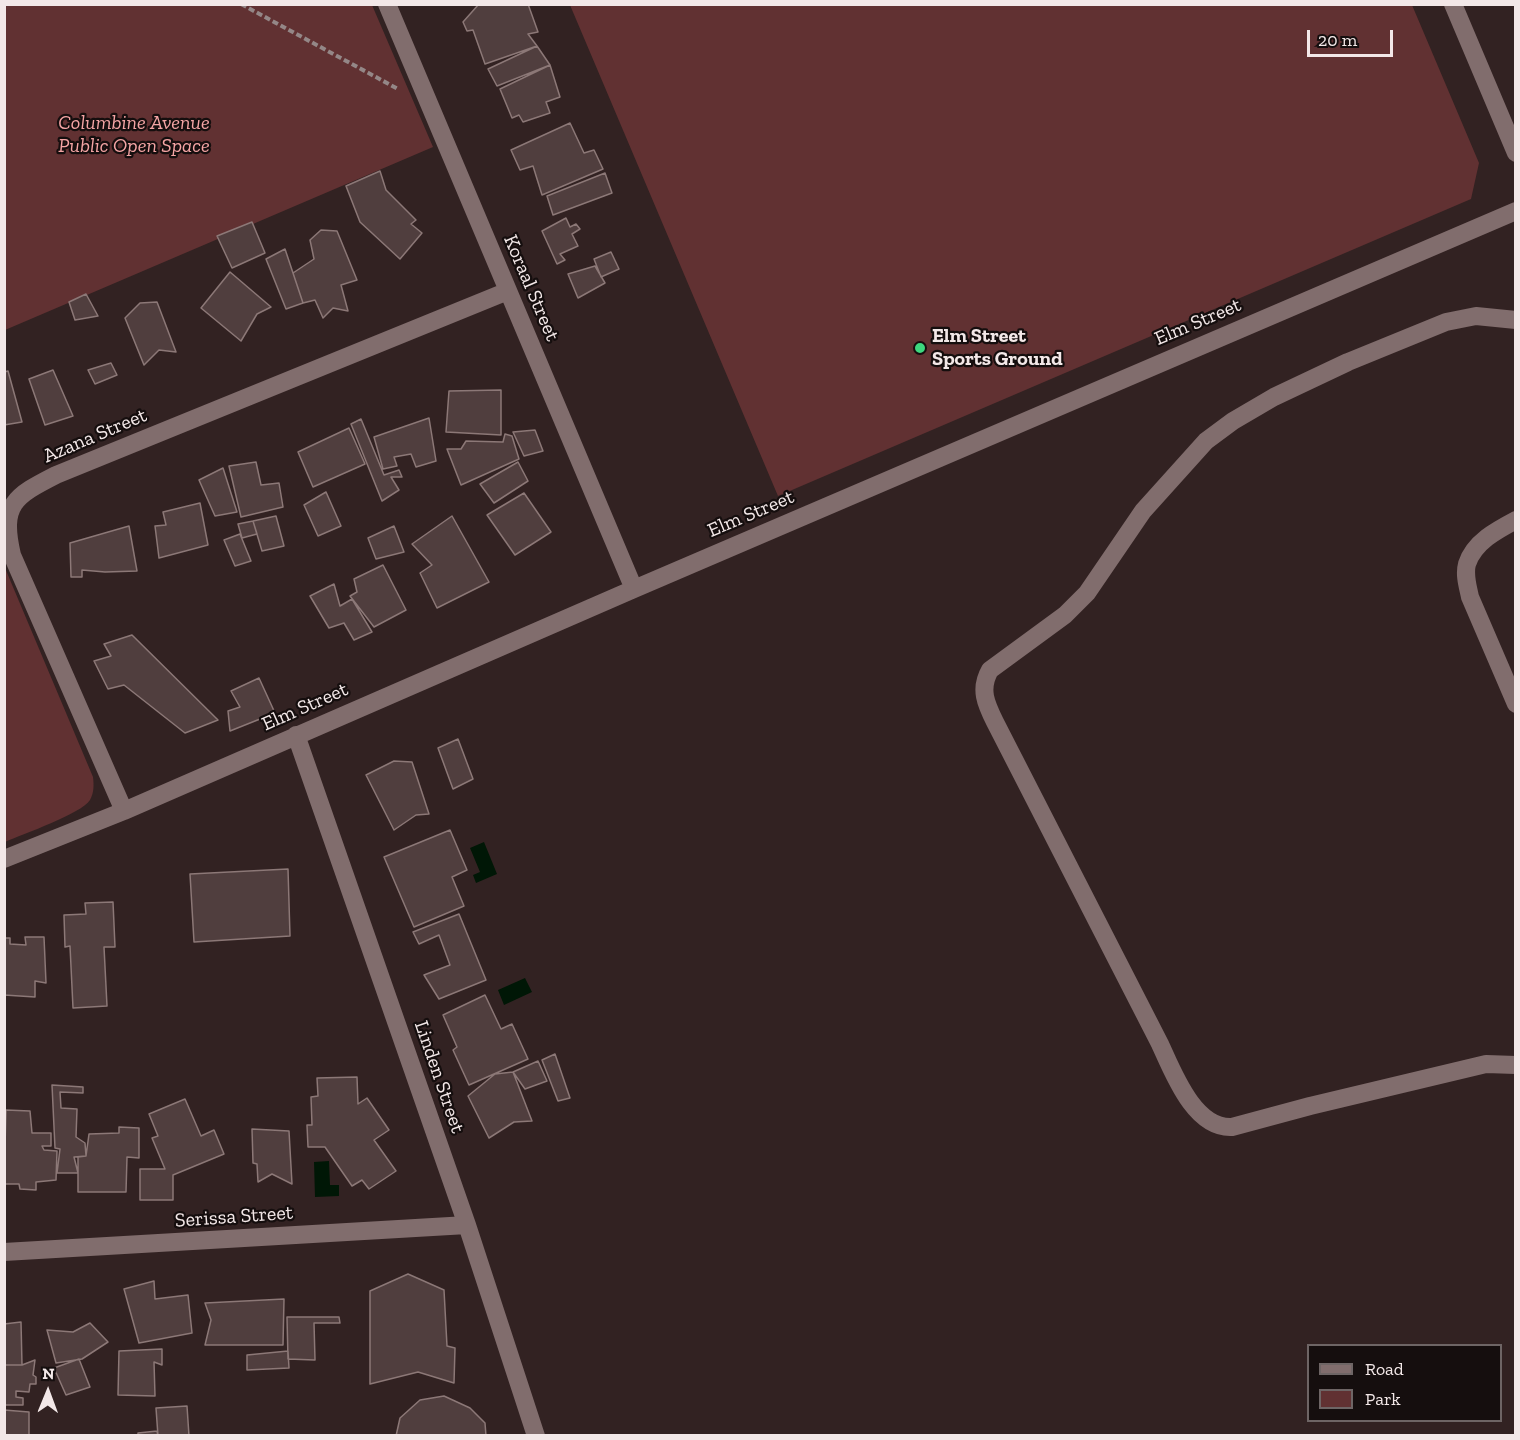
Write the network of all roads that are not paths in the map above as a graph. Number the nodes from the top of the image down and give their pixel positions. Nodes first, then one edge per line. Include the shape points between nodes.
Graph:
1 (387, 4) edge
2 (1453, 4) edge
3 (1515, 153) edge
4 (1515, 211) edge
5 (508, 291) junction
6 (1515, 320) edge
7 (1515, 520) edge
8 (634, 589) junction
9 (1515, 704) edge
10 (296, 735) junction
11 (124, 811) junction
12 (4, 859) edge
13 (1515, 1065) edge
14 (466, 1225) junction
15 (4, 1252) edge
16 (536, 1436) edge

1 - 5 street, Koraal Street
2 - 3 street
4 - 8 street, Elm Street
5 - 8 street, Koraal Street
5 - 11 street, Azana Street via 57,476 15,499 6,522 12,555
6 - 13 street via 1476,316 1446,322 1348,362 1233,421 1206,441 1143,511 1087,593 1065,615 990,670 983,689 995,722 1177,1080 1193,1106 1209,1121 1221,1128 1238,1126 1486,1064
7 - 9 street via 1493,532 1476,548 1467,565 1466,579
8 - 10 street, Elm Street
10 - 11 street, Elm Street
10 - 14 street, Linden Street
11 - 12 street, Elm Street
14 - 15 street, Serissa Street
14 - 16 street, Linden Street

